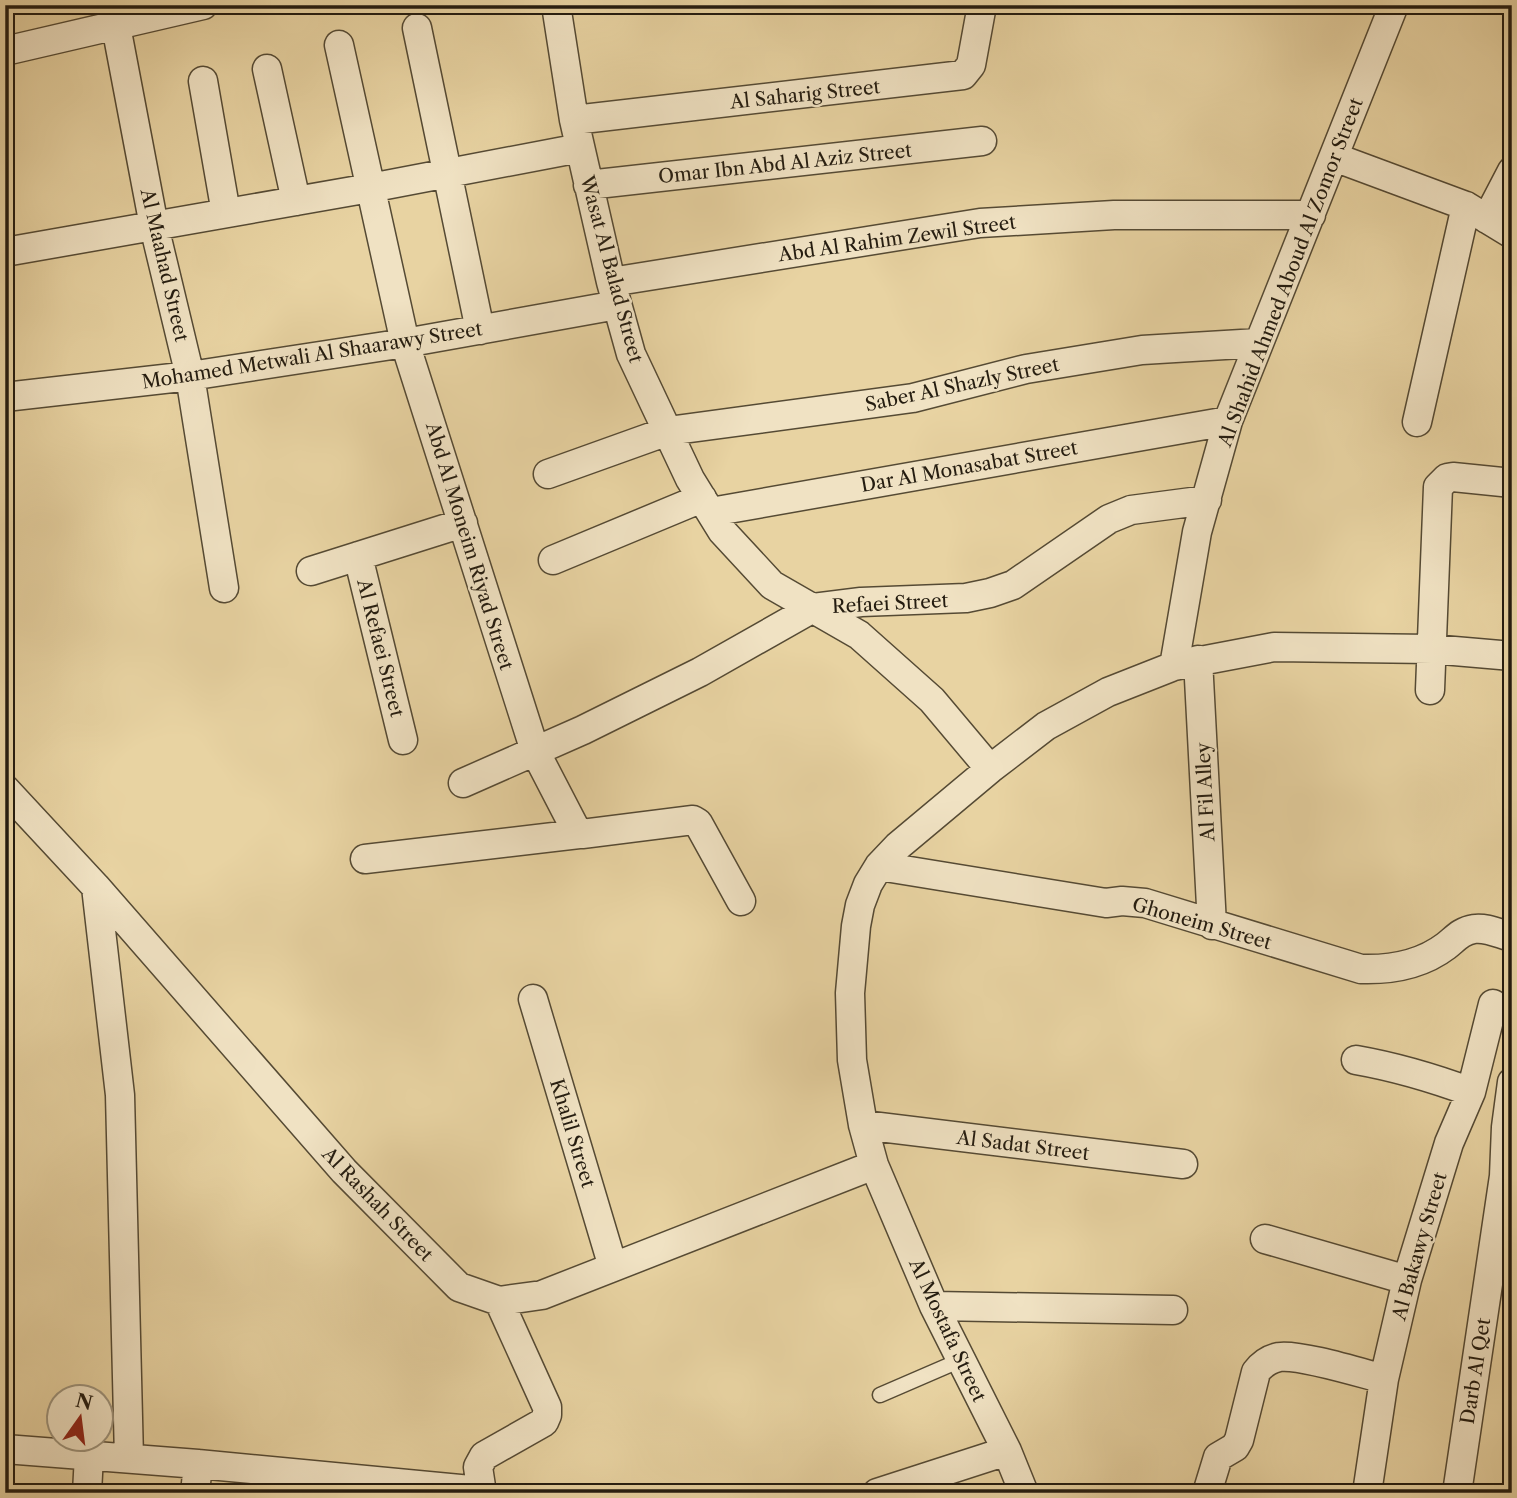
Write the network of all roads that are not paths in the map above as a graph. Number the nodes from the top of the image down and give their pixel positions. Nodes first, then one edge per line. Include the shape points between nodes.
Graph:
1 (203, 5) edge
2 (556, 5) edge
3 (982, 5) edge
4 (1394, 5) edge
5 (116, 26) junction
6 (417, 28) dead end
7 (339, 44) dead end
8 (5, 51) edge
9 (267, 69) dead end
10 (203, 81) dead end
11 (573, 120) junction
12 (982, 141) dead end
13 (580, 148) junction
14 (1334, 158) junction
15 (1512, 171) edge
16 (447, 173) junction
17 (588, 185) junction
18 (370, 188) junction
19 (296, 201) junction
20 (226, 213) junction
21 (1476, 213) junction
22 (1311, 215) junction
23 (155, 226) junction
24 (1512, 234) edge
25 (5, 252) edge
26 (614, 293) junction
27 (480, 330) junction
28 (405, 343) junction
29 (1258, 343) junction
30 (190, 376) junction
31 (5, 397) edge
32 (1228, 421) junction
33 (1417, 422) dead end
34 (668, 431) junction
35 (548, 474) dead end
36 (1512, 483) edge
37 (1207, 500) junction
38 (706, 505) junction
39 (463, 523) junction
40 (358, 556) junction
41 (553, 560) dead end
42 (311, 571) dead end
43 (224, 588) dead end
44 (813, 608) junction
45 (1431, 649) junction
46 (1512, 656) edge
47 (1186, 663) junction
48 (1430, 690) dead end
49 (403, 740) dead end
50 (535, 751) junction
51 (990, 769) junction
52 (463, 783) dead end
53 (5, 789) edge
54 (579, 834) junction
55 (365, 859) dead end
56 (879, 866) junction
57 (96, 887) junction
58 (741, 901) dead end
59 (1212, 925) junction
60 (1511, 935) edge
61 (533, 999) dead end
62 (1493, 1004) dead end
63 (1356, 1060) dead end
64 (1512, 1082) edge
65 (1471, 1092) junction
66 (863, 1125) junction
67 (1183, 1164) dead end
68 (874, 1165) junction
69 (1265, 1239) dead end
70 (613, 1267) junction
71 (1406, 1280) junction
72 (499, 1301) junction
73 (934, 1306) junction
74 (1173, 1310) dead end
75 (961, 1360) junction
76 (1384, 1379) junction
77 (880, 1395) dead end
78 (5, 1449) edge
79 (1007, 1451) junction
80 (89, 1455) junction
81 (129, 1458) junction
82 (198, 1464) junction
83 (253, 1481) edge
84 (307, 1484) edge
85 (481, 1492) edge
86 (87, 1493) edge
87 (195, 1493) edge
88 (877, 1493) edge
89 (1024, 1493) edge
90 (1207, 1493) edge
91 (1367, 1493) edge
92 (1457, 1493) edge

1 - 5 street
2 - 11 street, Wasat Al Balad Street
3 - 11 street, Al Saharig Street via 971,65 963,75
4 - 14 street, Al Shahid Ahmed Aboud Al Zomor Street
5 - 8 street
5 - 23 street, Al Maahad Street
6 - 16 street
7 - 18 street, Abd Al Moneim Riyad Street
9 - 19 street
10 - 20 street
11 - 13 street, Wasat Al Balad Street
12 - 17 street, Omar Ibn Abd Al Aziz Street
13 - 16 street
13 - 17 street, Wasat Al Balad Street
14 - 21 street
14 - 22 street, Al Shahid Ahmed Aboud Al Zomor Street
15 - 21 street
16 - 18 street
16 - 27 street
17 - 26 street, Wasat Al Balad Street
18 - 19 street
18 - 28 street, Abd Al Moneim Riyad Street
19 - 20 street
20 - 23 street
21 - 24 street
21 - 33 street
22 - 26 street, Abd Al Rahim Zewil Street via 1114,215 980,223
22 - 29 street, Al Shahid Ahmed Aboud Al Zomor Street
23 - 25 street
23 - 30 street, Al Maahad Street
26 - 27 street, Mohamed Metwali Al Shaarawy Street
26 - 34 street, Wasat Al Balad Street via 631,354
27 - 28 street, Mohamed Metwali Al Shaarawy Street
28 - 30 street, Mohamed Metwali Al Shaarawy Street
28 - 39 street, Abd Al Moneim Riyad Street
29 - 32 street, Al Shahid Ahmed Aboud Al Zomor Street
29 - 34 street, Saber Al Shazly Street via 1129,352 1026,369 913,398
30 - 31 street, Mohamed Metwali Al Shaarawy Street
30 - 43 street, Al Maahad Street
32 - 37 street, Al Shahid Ahmed Aboud Al Zomor Street
32 - 38 street, Dar Al Monasabat Street
34 - 35 street, Saber Al Shazly Street
34 - 38 street, Wasat Al Balad Street
36 - 45 street via 1453,477 1438,487
37 - 44 street, Refaei Street via 1131,510 1109,519 1013,585 990,593
37 - 47 street, Al Shahid Ahmed Aboud Al Zomor Street via 1190,561
38 - 41 street, Dar Al Monasabat Street
38 - 44 street, Wasat Al Balad Street via 722,531 772,585
39 - 40 street
39 - 50 street, Abd Al Moneim Riyad Street
40 - 42 street
40 - 49 street, Al Refaei Street
44 - 50 street, Refaei Street via 700,672
44 - 51 street, Wasat Al Balad Street via 859,635 932,700
45 - 46 street, Al Mostafa Street
45 - 47 street, Al Mostafa Street via 1274,647
45 - 48 street
47 - 51 street, Al Mostafa Street via 1108,692 1046,726
47 - 59 street, Al Fil Alley
50 - 52 street, Refaei Street
50 - 54 street, Abd Al Moneim Riyad Street
51 - 56 street, Al Mostafa Street
53 - 57 street, Al Rashah Street
54 - 55 street
54 - 58 street via 693,820
56 - 59 street, Ghoneim Street via 1106,903 1144,903
56 - 66 street, Al Mostafa Street via 860,905 850,993 852,1060
57 - 72 street, Al Rashah Street via 344,1171 459,1287
57 - 81 street via 120,1095
59 - 60 street, Ghoneim Street via 1361,969 1415,963 1475,928
61 - 70 street, Khalil Street
62 - 65 street, Al Bakawy Street
63 - 65 street via 1395,1067
64 - 92 street, Darb Al Qet via 1504,1177
65 - 71 street, Al Bakawy Street via 1449,1143
66 - 67 street, Al Sadat Street
66 - 68 street, Al Mostafa Street
68 - 70 street, Al Rashah Street
68 - 73 street, Al Mostafa Street
69 - 71 street
70 - 72 street, Al Rashah Street via 542,1295
71 - 76 street, Al Bakawy Street
72 - 85 street via 547,1415 544,1422 484,1456 478,1467
73 - 74 street
73 - 75 street, Al Mostafa Street
75 - 77 lane
75 - 79 street, Al Mostafa Street
76 - 90 street via 1294,1358 1278,1357 1263,1363 1256,1372 1239,1440 1218,1457
76 - 91 street, Al Bakawy Street
78 - 80 street
79 - 88 street
79 - 89 street, Al Mostafa Street
80 - 81 street
80 - 86 street
81 - 82 street
82 - 83 street
82 - 87 street
83 - 84 street
84 - 85 street

